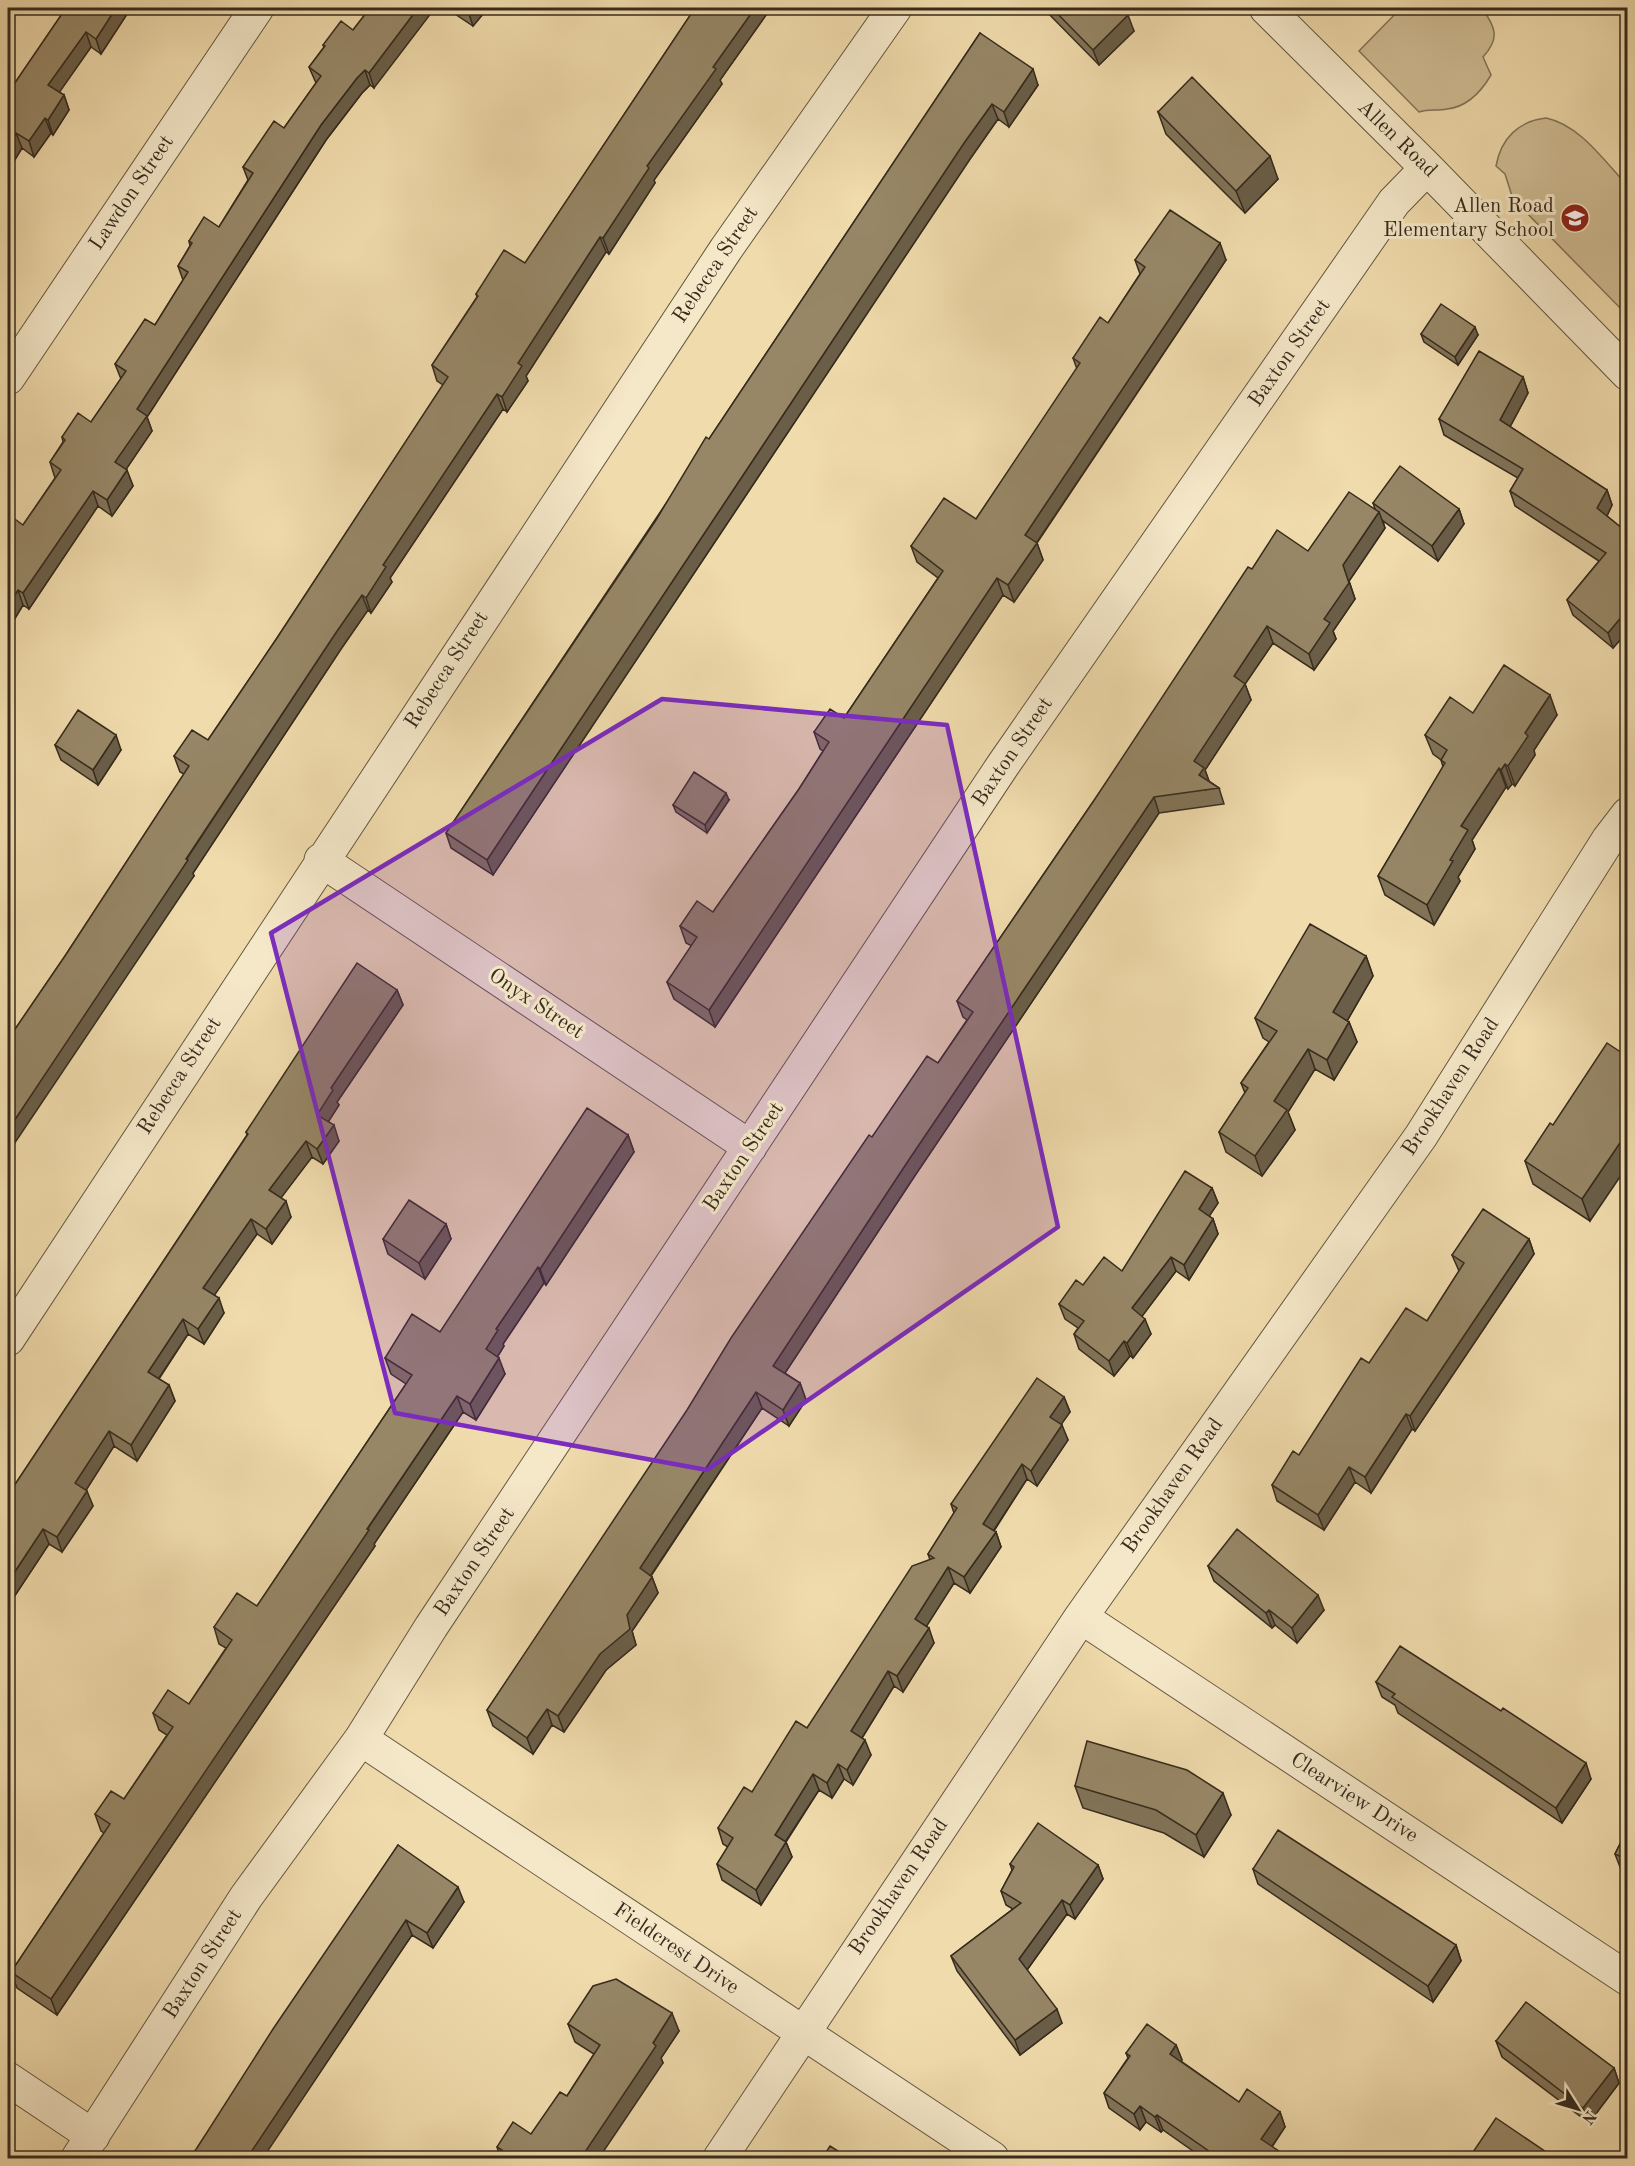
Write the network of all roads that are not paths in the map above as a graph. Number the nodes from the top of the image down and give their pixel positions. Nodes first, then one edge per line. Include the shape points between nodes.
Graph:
1 (257, 8) edge
2 (895, 8) edge
3 (1266, 8) edge
4 (1428, 168) junction
5 (1628, 374) edge
6 (8, 378) edge
7 (1628, 814) edge
8 (321, 861) junction
9 (750, 1147) junction
10 (8, 1339) edge
11 (1080, 1617) junction
12 (361, 1739) junction
13 (1628, 1979) edge
14 (801, 2034) junction
15 (8, 2079) edge
16 (86, 2147) edge
17 (720, 2158) edge
18 (992, 2158) edge

1 - 6 street, Lawdon Street
2 - 8 street, Rebecca Street via 726,249
3 - 4 street, Allen Road
4 - 5 street, Allen Road
4 - 9 street, Baxton Street via 1394,202 1003,765
7 - 11 street, Brookhaven Road via 1421,1136
8 - 9 street, Onyx Street
8 - 10 street, Rebecca Street
9 - 12 street, Baxton Street
11 - 13 street, Clearview Drive
11 - 14 street, Brookhaven Road
12 - 14 street, Fieldcrest Drive
12 - 16 street, Baxton Street via 246,1897
14 - 17 street, Brookhaven Road
14 - 18 street, Fieldcrest Drive
15 - 16 street

